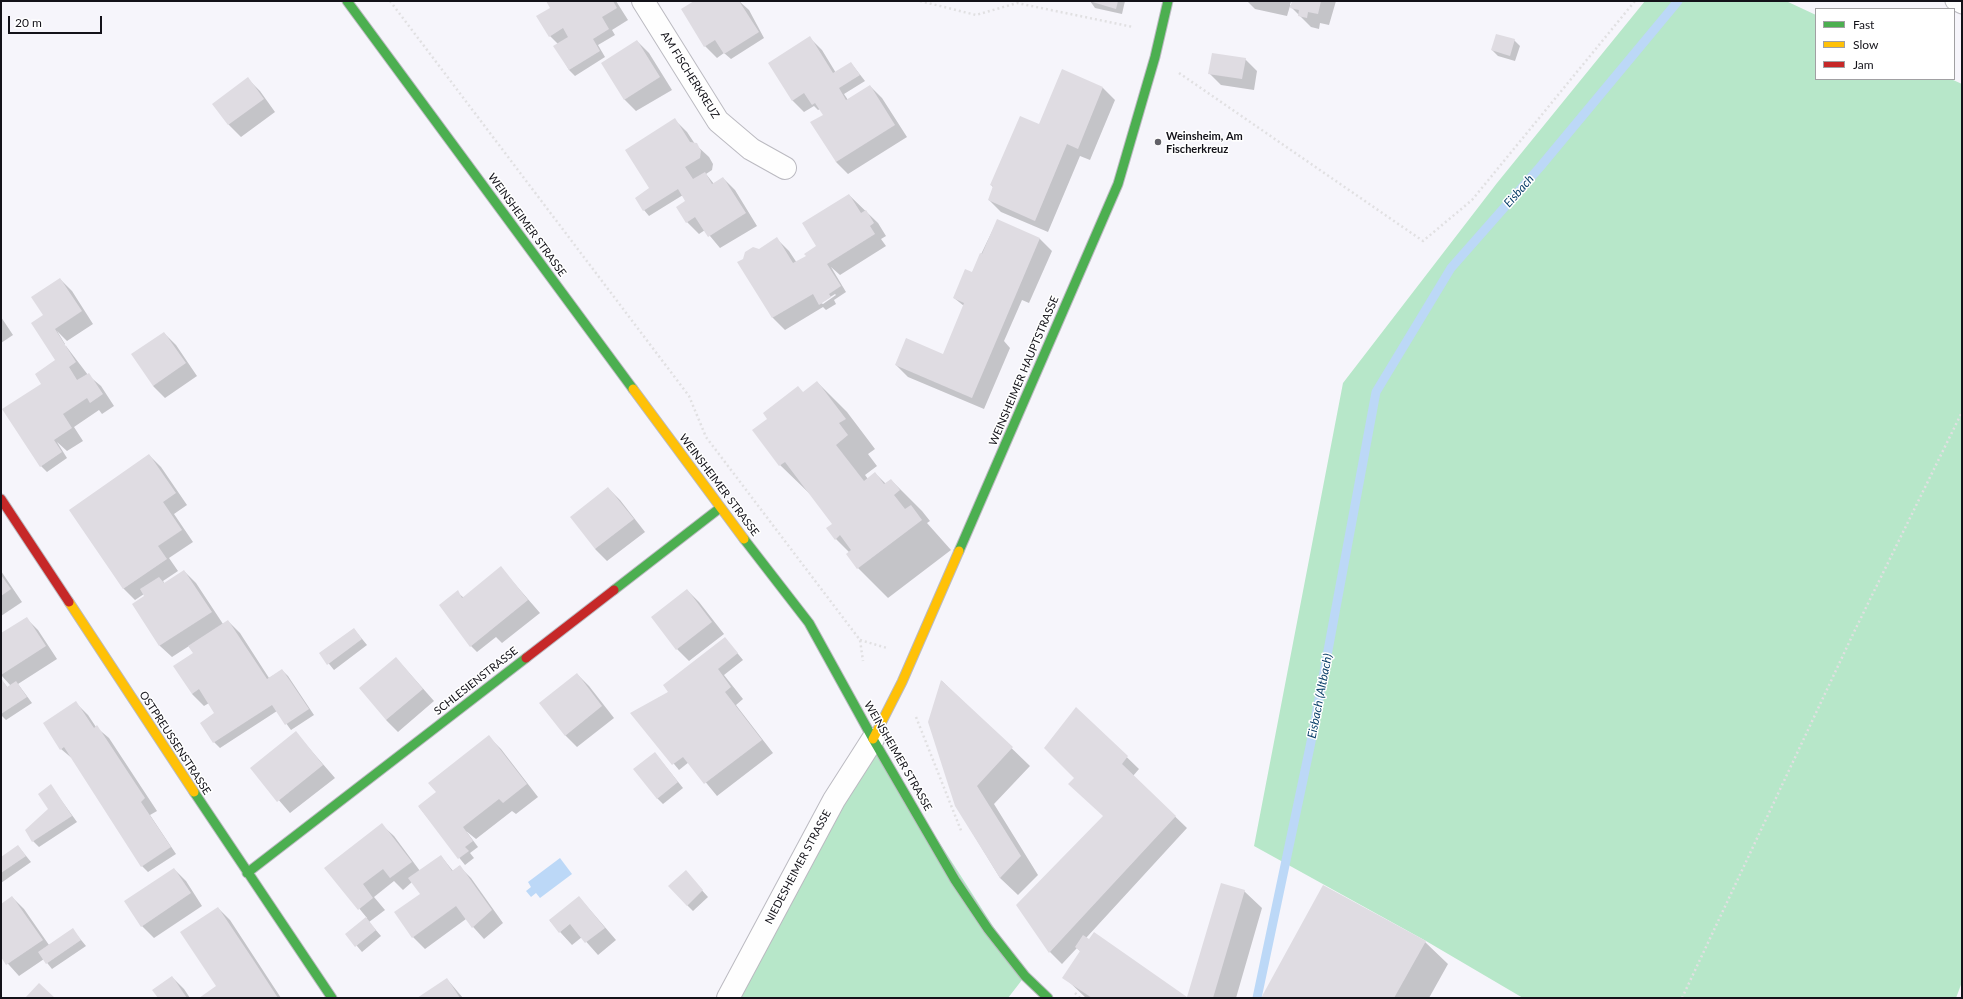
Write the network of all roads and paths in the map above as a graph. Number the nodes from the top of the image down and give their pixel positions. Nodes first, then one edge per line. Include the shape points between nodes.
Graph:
1 (347, 1) edge
2 (390, 1) edge
3 (643, 1) edge
4 (920, 1) edge
5 (1168, 1) edge
6 (1635, 1) edge
7 (1954, 1) edge
8 (1962, 4) edge
9 (1161, 32) junction
10 (1155, 57) junction
11 (785, 168) dead end
12 (1962, 412) edge
13 (1, 500) edge
14 (720, 508) junction
15 (860, 640) junction
16 (863, 663) dead end
17 (902, 682) junction
18 (873, 739) junction
19 (962, 834) dead end
20 (247, 873) junction
21 (1072, 990) dead end
22 (332, 998) edge
23 (728, 998) edge
24 (1048, 998) edge
25 (1080, 998) edge
26 (1682, 998) edge

1 - 14 street, WEINSHEIMER STRASSE
2 - 15 path via 689,396 706,437
3 - 11 street, AM FISCHERKREUZ via 718,121 751,149
4 - 9 path via 976,15 1017,3
5 - 9 street, WEINSHEIMER HAUPTSTRASSE
6 - 10 path via 1472,200 1423,241
7 - 8 lane
9 - 10 street, WEINSHEIMER HAUPTSTRASSE
10 - 17 street, WEINSHEIMER HAUPTSTRASSE via 1118,184
12 - 26 path via 1854,632
13 - 20 street, OSTPREUSSENSTRASSE
14 - 18 street, WEINSHEIMER STRASSE via 809,622
14 - 20 street, SCHLESIENSTRASSE
15 - 16 path
15 - 17 path via 887,648
17 - 18 street, WEINSHEIMER HAUPTSTRASSE
17 - 19 path
18 - 23 street, NIEDESHEIMER STRASSE via 834,800
18 - 24 street, WEINSHEIMER STRASSE via 955,880 988,929 1025,976
20 - 22 street, OSTPREUSSENSTRASSE
21 - 25 path

